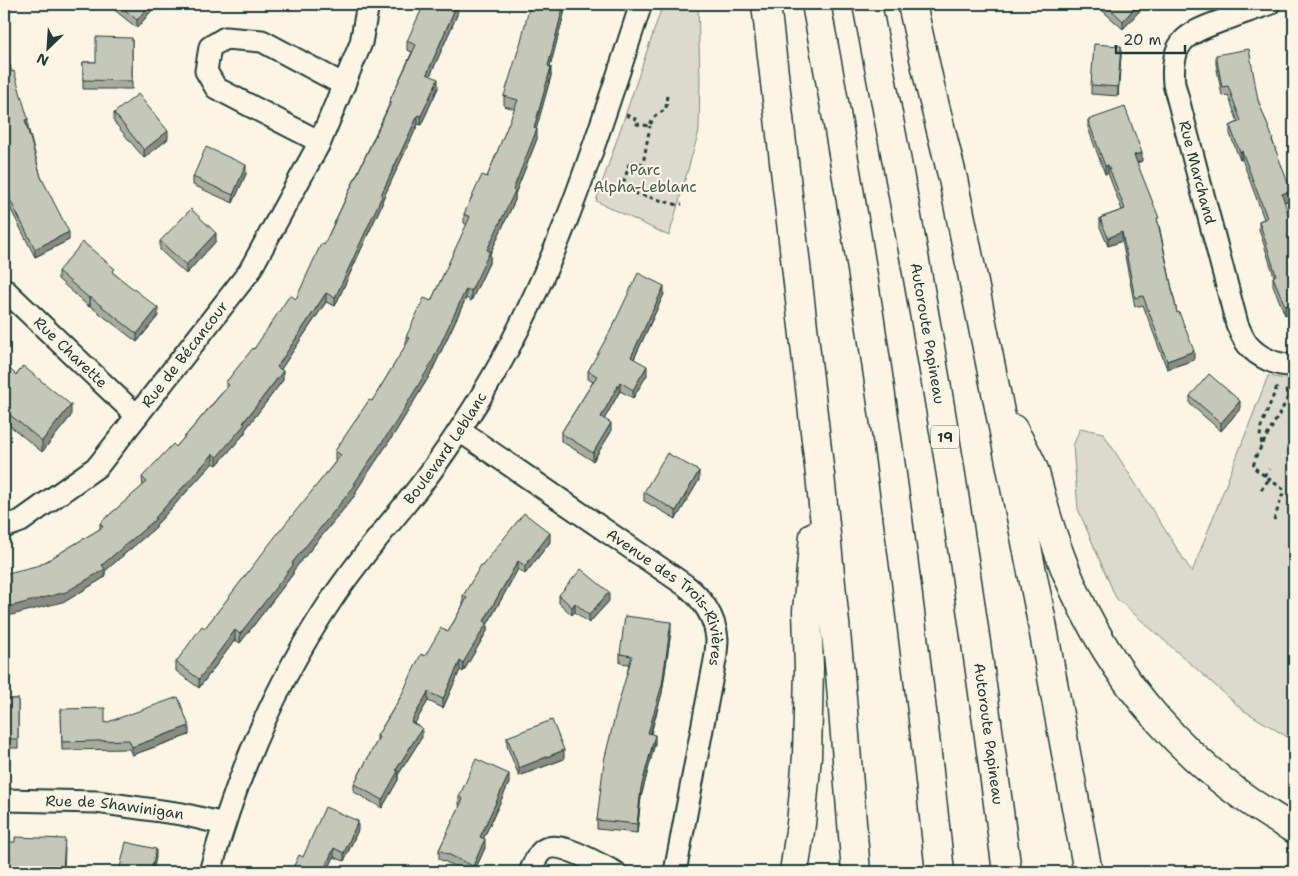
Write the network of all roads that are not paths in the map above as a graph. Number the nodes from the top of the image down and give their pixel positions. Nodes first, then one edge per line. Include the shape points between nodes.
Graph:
1 (368, 4) edge
2 (641, 4) edge
3 (766, 4) edge
4 (816, 4) edge
5 (867, 4) edge
6 (912, 4) edge
7 (1269, 4) edge
8 (344, 85) junction
9 (320, 142) junction
10 (4, 289) edge
11 (1294, 366) edge
12 (998, 402) junction
13 (137, 416) junction
14 (460, 431) junction
15 (820, 475) junction
16 (4, 527) edge
17 (4, 800) edge
18 (224, 824) junction
19 (1294, 829) edge
20 (210, 872) edge
21 (530, 872) edge
22 (615, 872) edge
23 (675, 872) edge
24 (794, 872) edge
25 (856, 872) edge
26 (940, 872) edge
27 (1007, 872) edge
28 (1088, 872) edge

1 - 8 street, Rue de Bécancour via 361,43
2 - 14 street, Boulevard Leblanc via 581,182 548,267 517,334
3 - 15 highway
4 - 26 highway via 878,373 910,607
5 - 27 highway, Autoroute Papineau / 19 via 949,464
6 - 12 highway via 953,178
7 - 11 street, Rue Marchand via 1192,33 1177,51 1173,72 1237,324 1247,345 1256,353 1276,363
8 - 9 street, Rue de Bécancour
8 - 9 street via 262,41 225,38 210,46 206,71 216,88
9 - 13 street, Rue de Bécancour via 249,272
10 - 13 street, Rue Charette
12 - 19 highway via 1033,468 1066,571 1118,668 1151,712 1194,757 1228,786
12 - 28 highway
13 - 16 street, Rue de Bécancour via 98,466 21,521
14 - 18 street, Boulevard Leblanc via 347,578 303,645 251,748
14 - 23 street, Avenue des Trois-Rivières via 685,585 704,603 710,614 717,639 716,655
15 - 24 highway via 807,611 808,731 804,794
15 - 25 highway via 838,645
17 - 18 street, Rue de Shawinigan via 97,802 182,814
18 - 20 street, Boulevard Leblanc
21 - 22 street via 541,852 554,846

